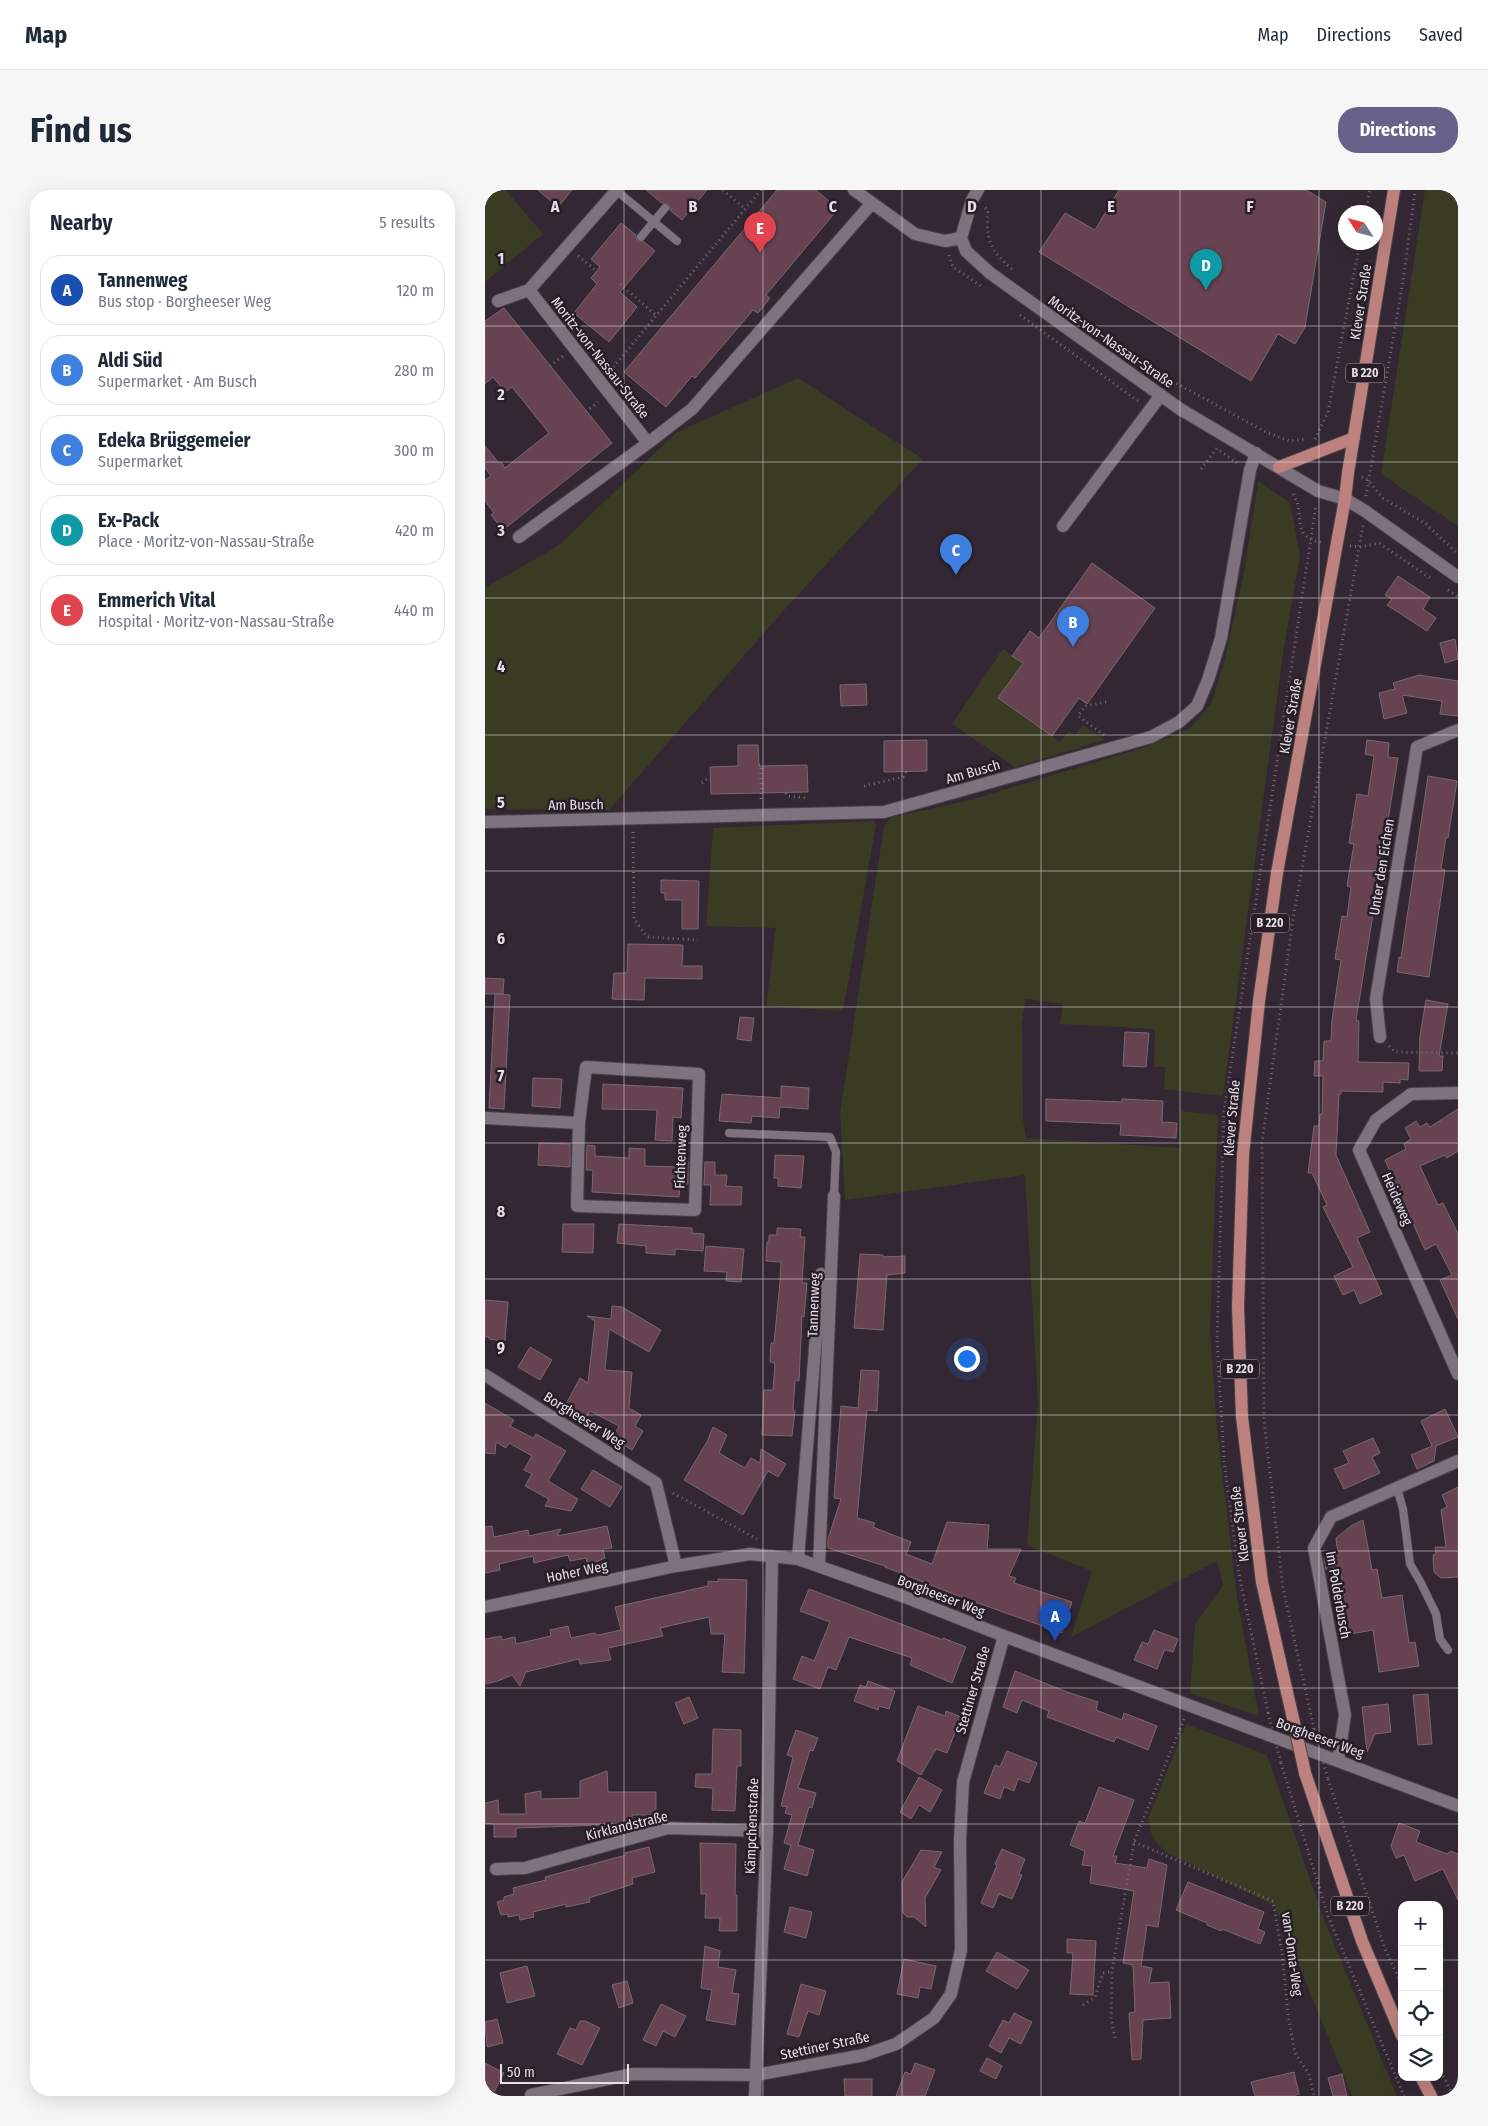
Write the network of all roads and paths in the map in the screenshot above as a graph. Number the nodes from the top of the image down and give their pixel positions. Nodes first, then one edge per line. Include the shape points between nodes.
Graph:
1 (617, 190) edge
2 (723, 190) edge
3 (761, 190) edge
4 (854, 190) edge
5 (978, 190) edge
6 (1370, 190) edge
7 (1394, 190) edge
8 (1415, 190) edge
9 (872, 203) junction
10 (1367, 205) edge
11 (665, 208) dead end
12 (745, 209) junction
13 (654, 221) junction
14 (641, 237) dead end
15 (961, 238) junction
16 (677, 240) dead end
17 (568, 247) junction
18 (597, 271) dead end
19 (620, 284) dead end
20 (529, 290) junction
21 (498, 300) dead end
22 (657, 316) junction
23 (600, 383) junction
24 (1161, 394) junction
25 (1266, 432) dead end
26 (1354, 438) junction
27 (1315, 439) dead end
28 (648, 443) junction
29 (1217, 448) dead end
30 (1256, 453) junction
31 (1279, 467) junction
32 (1201, 469) dead end
33 (1369, 480) junction
34 (1287, 490) dead end
35 (1345, 499) junction
36 (1365, 511) junction
37 (1063, 526) dead end
38 (519, 537) dead end
39 (1309, 541) dead end
40 (1360, 547) junction
41 (1458, 554) edge
42 (1458, 577) edge
43 (1433, 580) dead end
44 (1442, 585) dead end
45 (1458, 596) edge
46 (1106, 702) dead end
47 (1458, 730) edge
48 (1119, 746) junction
49 (759, 765) dead end
50 (906, 771) dead end
51 (710, 777) dead end
52 (702, 783) dead end
53 (864, 786) dead end
54 (786, 792) dead end
55 (812, 799) dead end
56 (761, 816) junction
57 (633, 819) junction
58 (485, 822) edge
59 (697, 940) dead end
60 (1380, 1037) joint
61 (1458, 1053) edge
62 (1458, 1093) edge
63 (485, 1118) edge
64 (579, 1124) junction
65 (729, 1133) dead end
66 (834, 1196) joint
67 (821, 1274) dead end
68 (1458, 1374) edge
69 (486, 1377) edge
70 (1458, 1460) edge
71 (656, 1483) junction
72 (1397, 1488) junction
73 (763, 1542) dead end
74 (772, 1556) junction
75 (798, 1559) junction
76 (676, 1566) junction
77 (819, 1566) junction
78 (1239, 1574) dead end
79 (485, 1607) edge
80 (1004, 1636) junction
81 (1448, 1650) dead end
82 (1189, 1704) junction
83 (1338, 1761) junction
84 (1458, 1806) edge
85 (767, 1831) junction
86 (1135, 1842) junction
87 (496, 1869) dead end
88 (1112, 1971) junction
89 (1398, 1977) edge
90 (1083, 2005) dead end
91 (1398, 2027) edge
92 (1115, 2038) dead end
93 (756, 2075) junction
94 (1443, 2075) edge
95 (1423, 2081) edge
96 (531, 2095) edge
97 (755, 2096) edge
98 (1314, 2096) edge
99 (1404, 2096) edge
100 (1431, 2096) edge
101 (1453, 2096) edge

1 - 13 lane
1 - 17 street
2 - 12 path
3 - 12 path
4 - 9 street
5 - 15 street
6 - 10 path
7 - 26 main road, Klever Straße / B 220
8 - 33 path
9 - 15 street via 915,234 945,241
9 - 28 street via 692,409
11 - 13 lane
12 - 22 path
13 - 14 lane
13 - 16 lane
15 - 24 street, Moritz-von-Nassau-Straße via 966,251 990,273
17 - 18 path
17 - 20 street
19 - 22 path
20 - 21 street
20 - 23 street, Moritz-von-Nassau-Straße
22 - 23 path
23 - 28 street, Moritz-von-Nassau-Straße
24 - 30 street, Moritz-von-Nassau-Straße via 1180,409
24 - 37 street
25 - 27 path via 1289,441
26 - 31 main road
26 - 35 main road, Klever Straße / B 220
28 - 38 street
29 - 32 path
30 - 31 street, Moritz-von-Nassau-Straße
30 - 48 street, Am Busch via 1250,470 1221,638 1209,680 1197,706 1179,722 1151,737
31 - 35 street, Moritz-von-Nassau-Straße via 1318,491
33 - 36 path
33 - 41 path via 1383,498 1426,524
34 - 39 path via 1295,494 1303,533
35 - 36 street, Moritz-von-Nassau-Straße
35 - 91 main road, Klever Straße / B 220, bridge via 1277,873 1259,1000 1243,1155 1237,1307 1242,1417 1262,1582 1305,1773 1361,1941
36 - 40 path
36 - 42 street, Moritz-von-Nassau-Straße
40 - 43 path via 1379,543
40 - 89 path, bridge via 1293,919 1262,1142 1264,1420 1283,1588 1314,1729 1385,1949
44 - 45 path
46 - 48 path via 1085,706 1078,716
47 - 60 street, Unter den Eichen via 1417,747 1376,999
48 - 56 street, Am Busch via 884,812
49 - 56 path
50 - 53 path via 903,777
51 - 52 path
54 - 55 path via 787,796
56 - 57 street, Am Busch
57 - 58 street, Am Busch
57 - 59 path via 634,919 647,937
60 - 61 path via 1395,1052
62 - 68 street, Heideweg via 1411,1094 1376,1120 1359,1150
63 - 64 street
64 - 64 street, Fichtenweg via 577,1206 695,1210 699,1074 586,1068
65 - 66 lane via 830,1137 836,1152
66 - 77 street, Tannenweg
67 - 75 street, Tannenweg
69 - 71 street, Borgheeser Weg
70 - 72 street, Im Polderbusch
71 - 73 path
71 - 76 street
72 - 81 lane via 1403,1508 1410,1564 1436,1614 1439,1639
72 - 83 street, Im Polderbusch via 1331,1518 1314,1548 1345,1715
74 - 75 street, Borgheeser Weg
74 - 76 street, Borgheeser Weg via 749,1554
74 - 85 street, Kämpchenstraße
75 - 77 street, Borgheeser Weg
76 - 79 street, Hoher Weg
77 - 80 street, Borgheeser Weg
78 - 99 path, bridge via 1281,1763 1328,1916
80 - 82 street, Borgheeser Weg
80 - 93 street, Stettiner Straße via 963,1782 961,1950 951,1994 934,2018 896,2044 864,2055
82 - 83 street, Borgheeser Weg
82 - 86 path
83 - 84 street, Borgheeser Weg
85 - 87 street, Kirklandstraße via 667,1828 525,1868
85 - 93 street, Kämpchenstraße
86 - 88 path
86 - 98 path, van-Onna-Weg via 1273,1901 1295,2053 1309,2074
88 - 90 path via 1103,1973 1095,1997
88 - 92 path via 1111,2020
93 - 96 street, Stettiner Straße via 633,2074
93 - 97 street, Kämpchenstraße
94 - 101 path
95 - 100 main road

